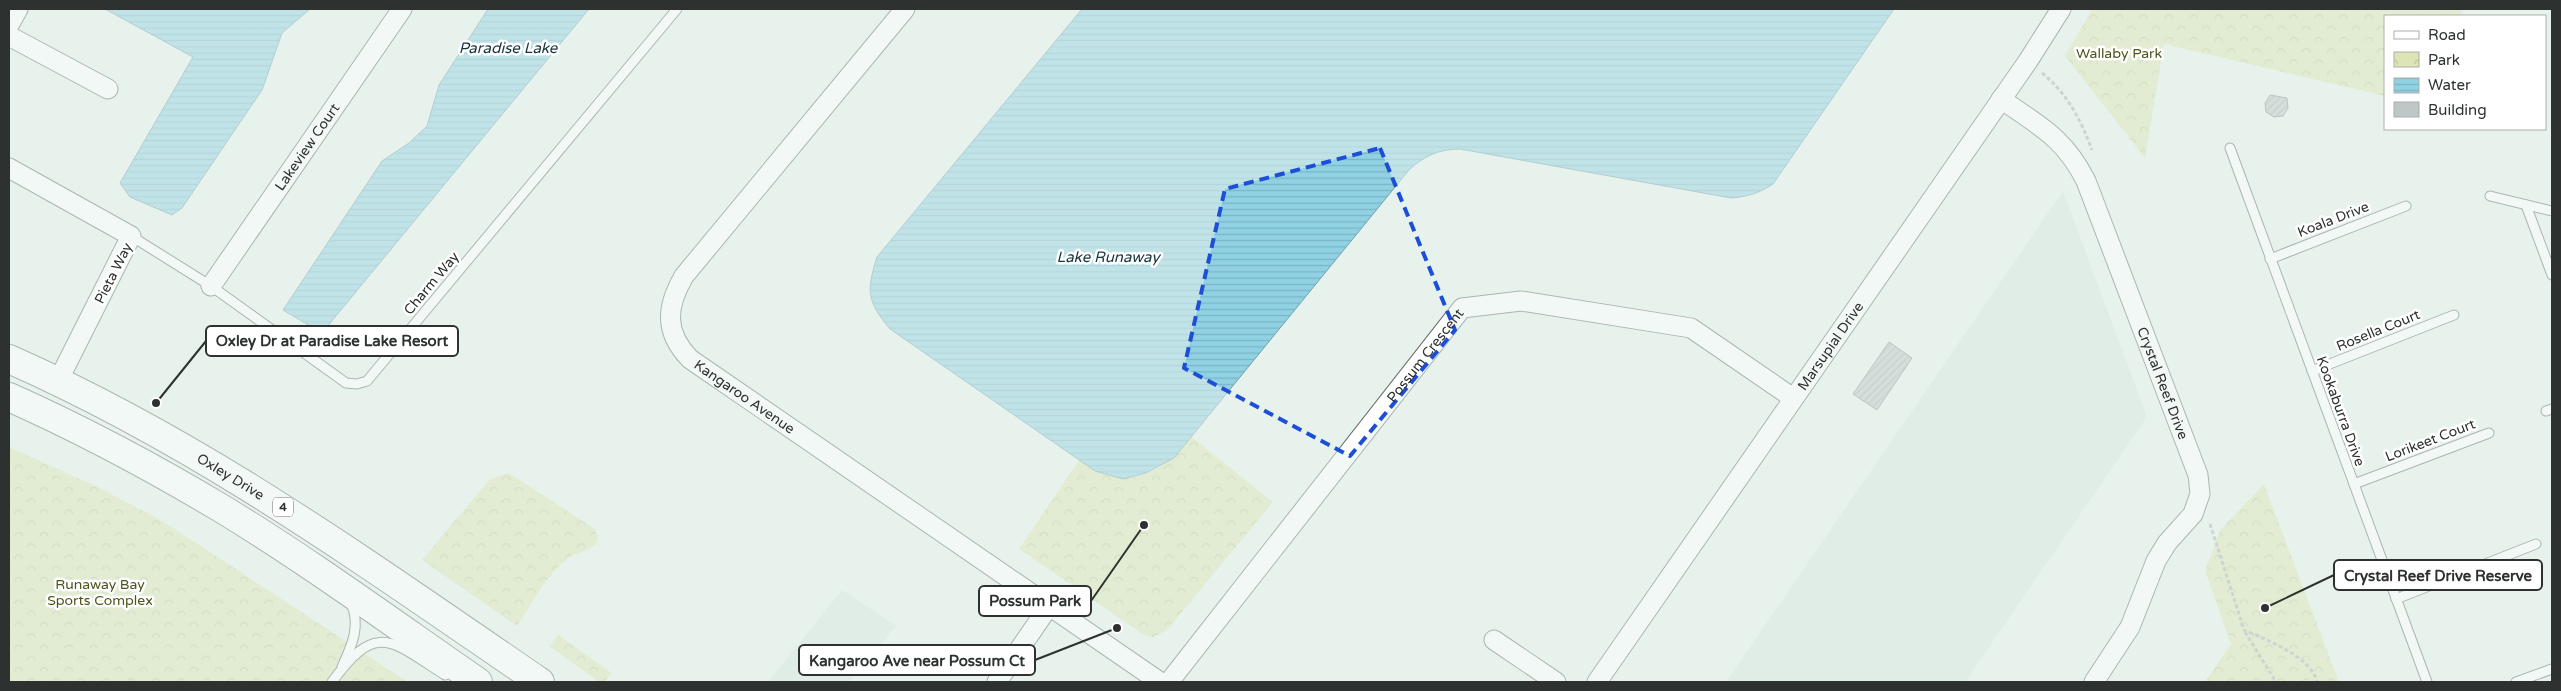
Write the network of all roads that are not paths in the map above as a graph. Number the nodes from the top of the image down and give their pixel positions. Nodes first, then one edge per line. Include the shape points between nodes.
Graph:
1 (18, 9) edge
2 (402, 9) edge
3 (677, 9) edge
4 (905, 9) edge
5 (2061, 9) edge
6 (9, 25) edge
7 (9, 36) edge
8 (108, 89) dead end
9 (2001, 100) junction
10 (2230, 148) dead end
11 (9, 168) edge
12 (2490, 196) dead end
13 (2526, 204) junction
14 (2406, 206) dead end
15 (2552, 211) edge
16 (131, 236) junction
17 (2270, 259) junction
18 (2552, 275) edge
19 (211, 286) junction
20 (2454, 315) dead end
21 (9, 360) edge
22 (2312, 372) junction
23 (58, 381) junction
24 (9, 397) edge
25 (1793, 398) junction
26 (2489, 433) dead end
27 (2354, 484) junction
28 (2536, 544) dead end
29 (345, 591) junction
30 (2396, 599) junction
31 (1049, 606) junction
32 (1494, 640) dead end
33 (341, 669) junction
34 (2552, 669) edge
35 (332, 682) edge
36 (469, 682) edge
37 (478, 682) edge
38 (540, 682) edge
39 (997, 682) edge
40 (1160, 682) edge
41 (1169, 682) edge
42 (1556, 682) edge
43 (1597, 682) edge
44 (2094, 682) edge
45 (2427, 682) edge
46 (2516, 682) edge

1 - 6 street
2 - 19 street, Lakeview Court
3 - 19 lane, Charm Way via 367,381 346,383
4 - 31 street, Kangaroo Avenue via 693,263 670,306 671,325 680,348 690,359
5 - 9 street, Marsupial Drive
7 - 8 street
9 - 25 street, Marsupial Drive
9 - 44 street, Crystal Reef Drive via 2060,141 2074,158 2086,181 2198,476 2200,494 2194,514 2167,543 2156,561 2130,627
10 - 17 lane, Kookaburra Drive
11 - 16 street, Pieta Way
12 - 13 lane
13 - 15 lane
13 - 18 lane
14 - 17 lane, Koala Drive
16 - 19 lane, Charm Way
16 - 23 street, Pieta Way
17 - 22 lane, Kookaburra Drive
20 - 22 lane, Rosella Court
21 - 23 main road, Oxley Drive / 4
22 - 27 lane, Kookaburra Drive
23 - 38 main road, Oxley Drive / 4 via 254,488
24 - 29 main road via 68,424 174,481
25 - 41 street, Possum Crescent via 1691,328 1522,301 1462,308
25 - 43 street, Marsupial Drive
26 - 27 lane, Lorikeet Court
27 - 30 lane, Kookaburra Drive
28 - 30 lane
29 - 33 lane via 356,621 351,647
29 - 37 main road
30 - 45 lane, Kookaburra Drive
31 - 39 street
31 - 40 street, Kangaroo Avenue
32 - 42 street
33 - 35 lane
33 - 36 lane via 374,642 388,642 447,677
34 - 46 lane

